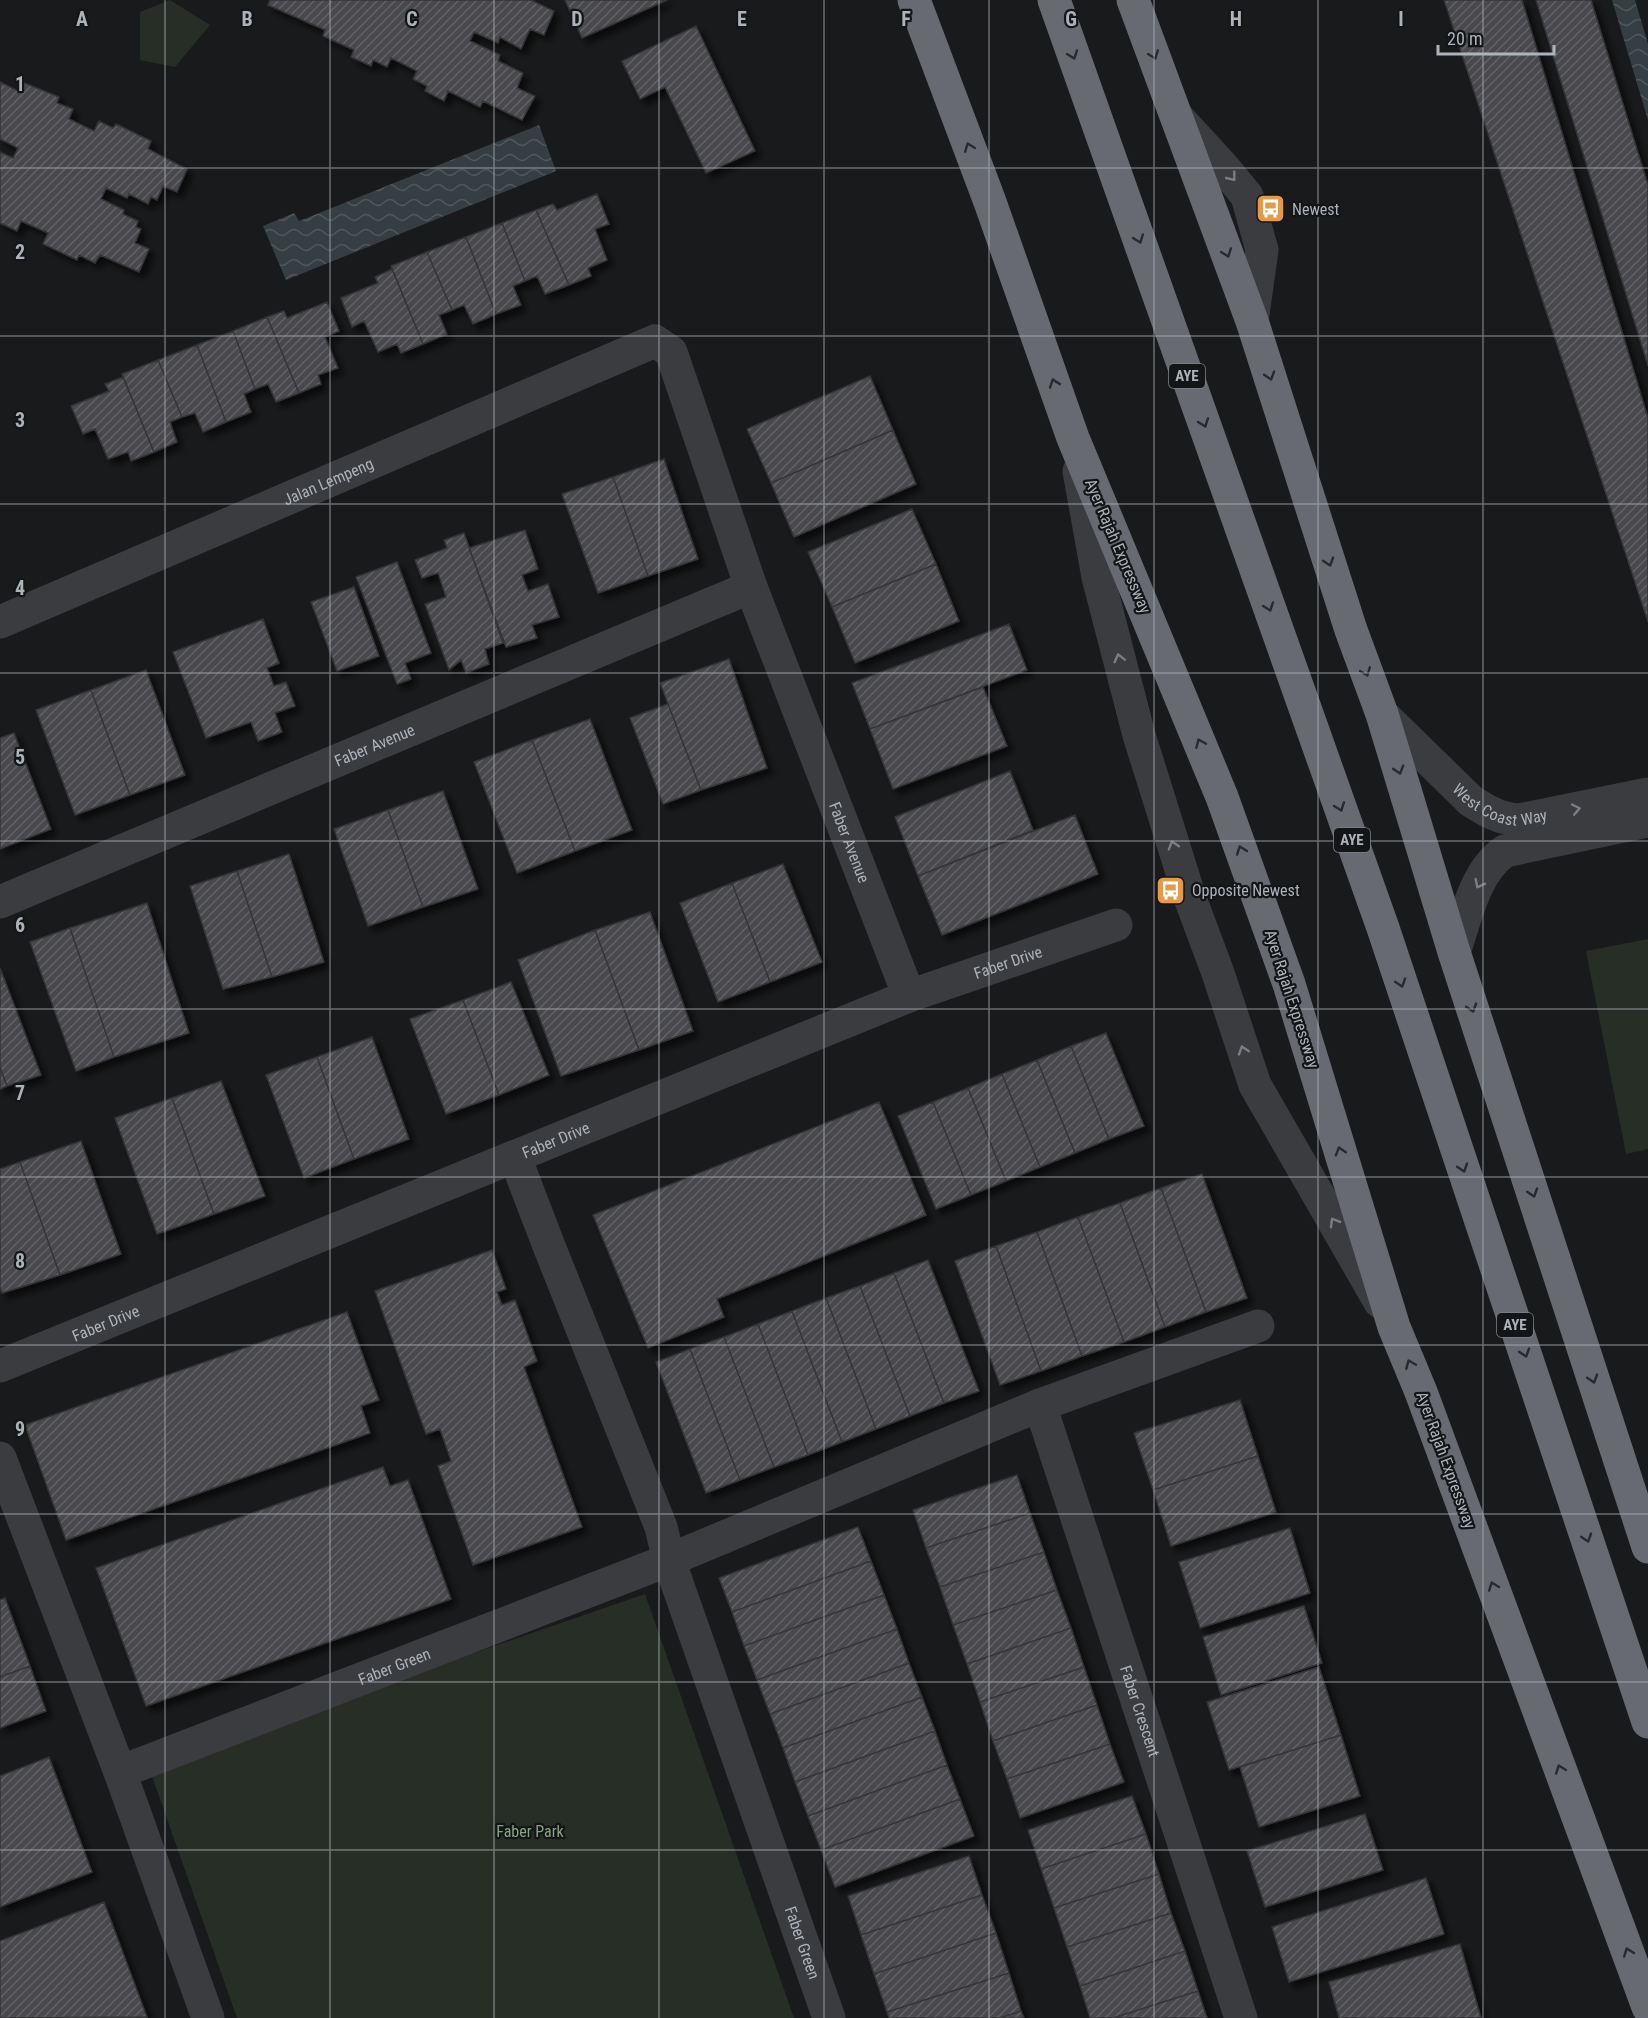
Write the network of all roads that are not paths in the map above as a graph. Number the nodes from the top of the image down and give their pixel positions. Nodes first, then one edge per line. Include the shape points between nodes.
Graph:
1 (914, 0) edge
2 (1054, 0) edge
3 (1133, 0) edge
4 (655, 341) joint
5 (1073, 438) junction
6 (751, 587) junction
7 (0, 622) edge
8 (1382, 714) junction
9 (1648, 794) edge
10 (1648, 821) edge
11 (0, 902) edge
12 (1116, 925) dead end
13 (1454, 952) junction
14 (909, 996) junction
15 (516, 1157) junction
16 (1258, 1326) dead end
17 (1394, 1327) junction
18 (0, 1366) edge
19 (1041, 1406) junction
20 (0, 1458) edge
21 (1648, 1547) edge
22 (669, 1560) junction
23 (1648, 1722) edge
24 (120, 1772) junction
25 (1648, 2007) edge
26 (208, 2018) edge
27 (829, 2018) edge
28 (1241, 2018) edge

5 -> 1 highway, Ayer Rajah Expressway
2 -> 23 highway, AYE via 1383,928
3 -> 8 highway via 1252,321 1351,630
4 - 6 street, Faber Avenue via 671,352
4 - 7 street, Jalan Lempeng
17 -> 5 highway, Ayer Rajah Expressway via 1289,984 1222,797
17 -> 5 street via 1255,1085 1139,735 1098,577
6 - 11 street, Faber Avenue
6 - 14 street, Faber Avenue
8 -> 9 street, West Coast Way via 1471,801 1504,819 1519,820
8 -> 13 highway
10 -> 13 street, West Coast Way via 1504,851 1495,858 1475,892
12 - 14 street, Faber Drive
13 -> 21 highway
14 - 15 street, Faber Drive
15 - 18 street, Faber Drive
15 - 22 street, Faber Green via 661,1527
16 - 19 street
25 -> 17 highway, Ayer Rajah Expressway
19 - 22 street
19 - 28 street, Faber Crescent
20 - 24 street
22 - 24 street, Faber Green
22 - 27 street, Faber Green
24 - 26 street

